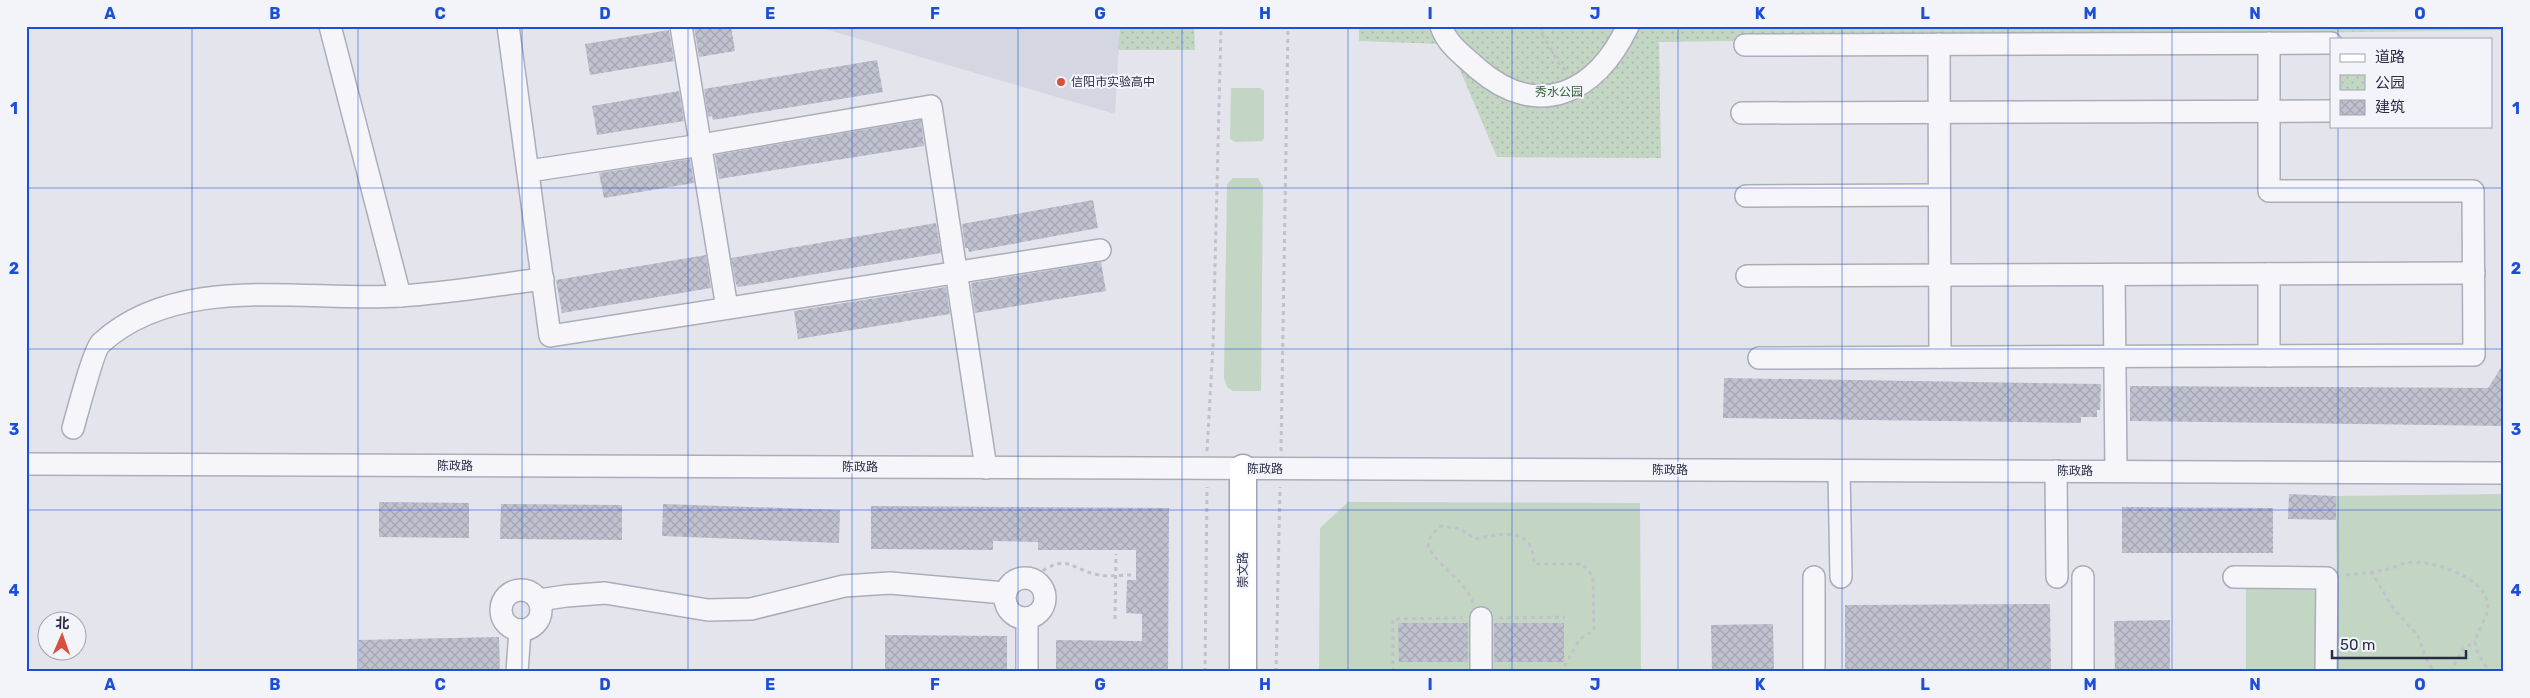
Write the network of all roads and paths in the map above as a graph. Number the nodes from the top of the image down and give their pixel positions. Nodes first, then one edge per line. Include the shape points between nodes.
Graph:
1 (330, 26) edge
2 (508, 26) edge
3 (681, 26) edge
4 (1221, 26) edge
5 (1288, 26) edge
6 (1440, 26) edge
7 (1541, 26) edge
8 (1628, 26) edge
9 (2269, 43) junction
10 (2330, 43) edge
11 (1938, 44) junction
12 (1745, 45) dead end
13 (1585, 80) junction
14 (2269, 111) junction
15 (2330, 111) edge
16 (1939, 112) junction
17 (1742, 113) dead end
18 (701, 145) junction
19 (529, 171) junction
20 (1939, 195) junction
21 (1746, 196) dead end
22 (1100, 250) dead end
23 (956, 272) junction
24 (2269, 274) junction
25 (2474, 274) junction
26 (1940, 275) junction
27 (2114, 275) junction
28 (1747, 276) dead end
29 (542, 279) junction
30 (400, 296) junction
31 (727, 308) junction
32 (2269, 356) junction
33 (1940, 357) junction
34 (2114, 357) junction
35 (1759, 358) dead end
36 (73, 428) dead end
37 (26, 464) edge
38 (986, 468) junction
39 (1208, 468) junction
40 (1243, 468) junction
41 (1280, 469) junction
42 (1839, 471) junction
43 (2056, 471) junction
44 (2116, 471) junction
45 (2504, 473) edge
46 (1116, 554) dead end
47 (2372, 572) junction
48 (1131, 574) dead end
49 (1036, 575) dead end
50 (1116, 576) junction
51 (1814, 577) dead end
52 (1840, 577) dead end
53 (2057, 577) dead end
54 (2234, 577) dead end
55 (2083, 578) dead end
56 (2326, 578) junction
57 (1005, 593) junction
58 (539, 600) junction
59 (1565, 617) dead end
60 (1027, 618) junction
61 (1479, 618) junction
62 (1116, 619) dead end
63 (520, 630) junction
64 (2476, 641) junction
65 (518, 672) edge
66 (1027, 672) edge
67 (1205, 672) edge
68 (1244, 672) edge
69 (1276, 672) edge
70 (1393, 672) edge
71 (1481, 672) edge
72 (1561, 672) edge
73 (1814, 672) edge
74 (2083, 672) edge
75 (2326, 672) edge
76 (2434, 672) edge
77 (2450, 672) edge
78 (2489, 672) edge

1 - 30 street
2 - 19 street
3 - 18 street
4 - 39 path
5 - 41 path
6 - 13 street via 1459,54 1505,89 1522,95 1550,97 1567,92
7 - 13 path via 1542,34 1561,67
8 - 13 street via 1613,54
9 - 10 street
9 - 11 street
9 - 14 street
11 - 12 street
11 - 16 street
14 - 15 street
14 - 16 street
14 - 25 street via 2269,191 2473,191
16 - 17 street
16 - 20 street
18 - 19 street
18 - 23 street via 931,106
18 - 31 street
19 - 29 street
20 - 21 street
20 - 26 street
22 - 23 street
23 - 31 street
23 - 38 street
24 - 25 street
24 - 27 street
24 - 32 street
25 - 32 street via 2474,356
26 - 27 street
26 - 28 street
26 - 33 street
27 - 34 street
29 - 30 street
29 - 31 street via 550,336
30 - 36 street via 229,296 159,309 130,322 99,344
32 - 34 street
33 - 34 street
33 - 35 street
34 - 44 street
37 - 38 street, 陈政路
38 - 39 street, 陈政路
39 - 40 street, 陈政路
39 - 67 path
40 - 41 street, 陈政路
40 - 68 main road, 崇文路
41 - 42 street, 陈政路
41 - 69 path
42 - 43 street, 陈政路
42 - 52 street
43 - 44 street, 陈政路
43 - 53 street
44 - 45 street, 陈政路
46 - 50 path
47 - 56 path
47 - 64 path via 2420,562 2464,575 2485,594 2488,614
47 - 76 path via 2393,608 2418,636
48 - 50 path
49 - 50 path via 1059,563 1073,564 1098,575
50 - 62 path
51 - 73 street
54 - 56 street
55 - 74 street
56 - 75 street
57 - 58 street via 890,583 844,586 751,608 708,610 605,593
57 - 60 street via 1009,612
57 - 60 street via 1018,579 1037,581 1044,588 1043,608 1037,615
58 - 63 street via 542,610 539,620 533,627
58 - 63 street via 524,590 506,596 501,605 501,615 506,623
59 - 61 path
60 - 66 street
61 - 70 path via 1393,619
61 - 71 street
61 - 72 path via 1468,593 1428,547 1430,535 1441,526 1461,529 1475,539 1496,535 1521,536 1529,543 1534,564 1582,564 1593,576 1594,630 1580,639
63 - 65 street
64 - 77 path via 2463,649
64 - 78 path

